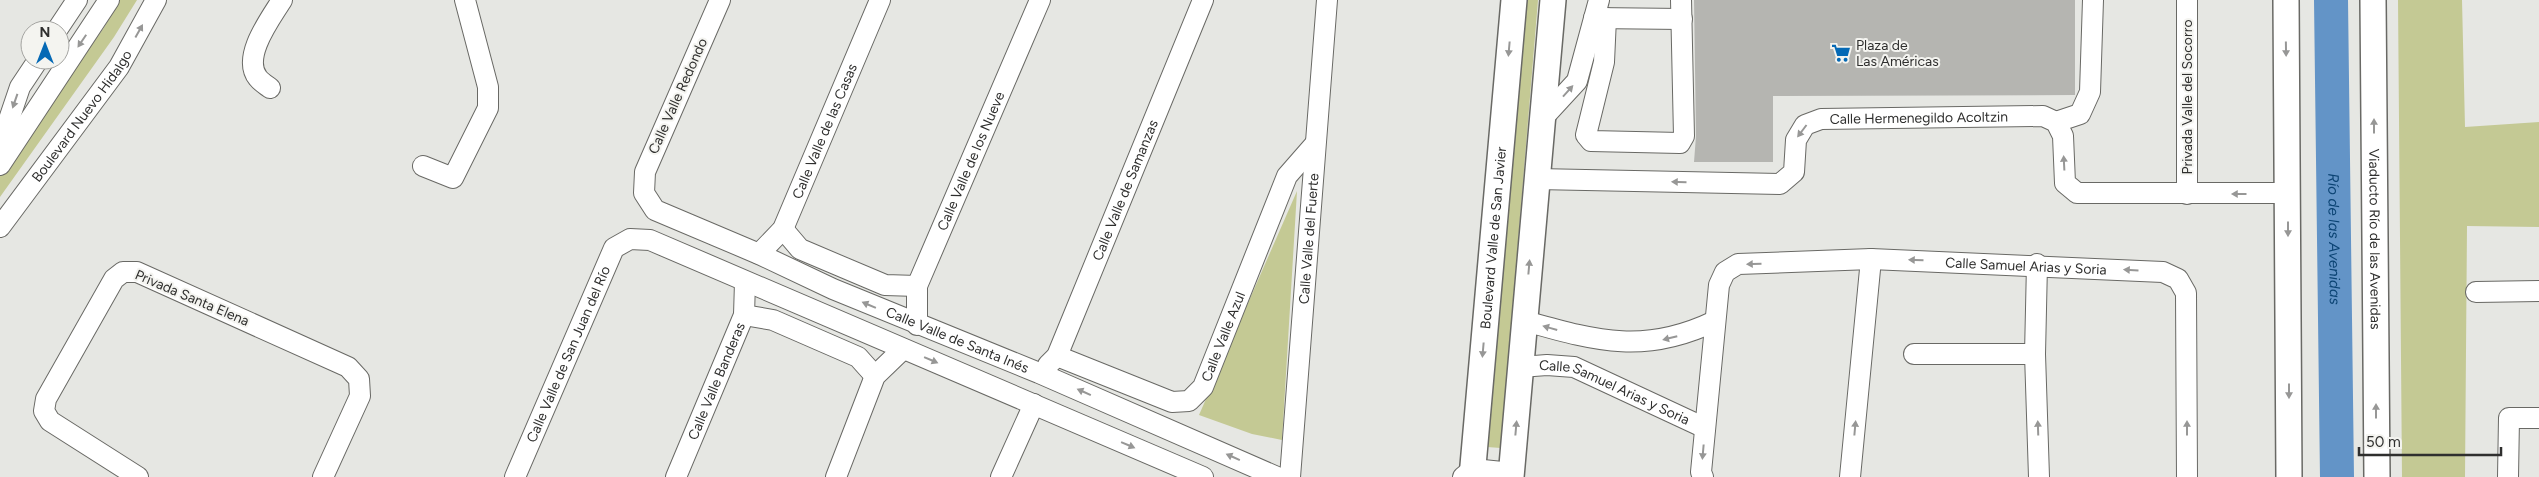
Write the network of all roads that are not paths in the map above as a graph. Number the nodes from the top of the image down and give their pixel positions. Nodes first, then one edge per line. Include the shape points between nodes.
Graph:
1 (77, 0) edge
2 (109, 0) edge
3 (156, 0) edge
4 (282, 0) edge
5 (465, 0) edge
6 (720, 0) edge
7 (880, 0) edge
8 (1040, 0) edge
9 (1203, 0) edge
10 (1327, 0) edge
11 (1514, 0) edge
12 (1553, 0) edge
13 (2092, 0) edge
14 (2186, 0) edge
15 (2286, 0) edge
16 (2373, 0) edge
17 (1681, 9) edge
18 (1600, 12) edge
19 (64, 20) edge
20 (31, 70) edge
21 (270, 88) dead end
22 (1542, 119) junction
23 (2056, 122) junction
24 (1315, 144) junction
25 (0, 146) edge
26 (0, 165) edge
27 (422, 166) dead end
28 (1537, 179) junction
29 (644, 193) joint
30 (2288, 193) junction
31 (2187, 194) junction
32 (0, 227) edge
33 (784, 230) junction
34 (630, 239) joint
35 (759, 254) junction
36 (1870, 259) junction
37 (2036, 264) junction
38 (745, 282) junction
39 (917, 286) junction
40 (832, 289) junction
41 (2539, 291) edge
42 (2476, 292) dead end
43 (822, 313) junction
44 (744, 315) junction
45 (1525, 321) junction
46 (1715, 321) junction
47 (917, 325) junction
48 (903, 349) junction
49 (1914, 354) dead end
50 (2035, 354) junction
51 (1057, 356) junction
52 (1521, 367) junction
53 (1040, 373) junction
54 (875, 376) junction
55 (1034, 404) junction
56 (2539, 418) edge
57 (1706, 428) junction
58 (1469, 474) edge
59 (1511, 475) edge
60 (138, 477) edge
61 (322, 477) edge
62 (515, 477) edge
63 (676, 477) edge
64 (836, 477) edge
65 (1001, 477) edge
66 (1203, 477) edge
67 (1278, 477) edge
68 (1290, 477) edge
69 (1703, 477) edge
70 (1850, 477) edge
71 (2039, 477) edge
72 (2187, 477) edge
73 (2289, 477) edge
74 (2376, 477) edge
75 (2508, 477) edge

1 - 19 street
2 -> 26 street
32 -> 3 street, Boulevard Nuevo Hidalgo via 119,67
4 - 21 street via 259,39 252,58 257,77
5 - 27 street via 488,87 488,108 453,178
6 - 29 street, Calle Valle Redondo via 645,172
7 - 33 street, Calle Valle de las Casas
8 - 39 street, Calle Valle de los Nueve
9 - 51 street, Calle Valle de Samanzas
10 - 24 street, Calle Valle del Fuerte
11 -> 58 main road, Boulevard Valle de San Javier
12 - 22 main road
13 - 23 street via 2090,92 2080,114
14 - 31 street, Privada Valle del Socorro
15 -> 30 main road
74 -> 16 main road, Viaducto Río de las Avenidas
17 - 18 street
17 - 18 street via 1684,136 1680,143 1591,142 1586,135 1604,62
22 -> 18 street via 1577,81
20 -> 25 street via 20,87
22 - 28 main road
23 -> 28 street, Calle Hermenegildo Acoltzin via 2043,116 1821,119 1805,125 1796,140 1794,172 1780,184
31 -> 23 street via 2077,193 2065,183 2063,136
24 - 51 street, Calle Valle Azul via 1287,176 1203,387 1189,401 1172,402
24 - 68 street, Calle Valle del Fuerte
45 -> 28 main road
29 - 35 street, Calle Valle de Santa Inés via 655,210
30 -> 31 street
30 -> 73 main road
33 - 35 street, Calle Valle de las Casas
33 - 39 street via 800,249 885,286
34 - 38 street, Calle Valle de Santa Inés via 650,240
34 - 62 street, Calle Valle de San Juan del Río via 614,248
35 - 40 street, Calle Valle de Santa Inés
37 -> 36 street, Calle Samuel Arias y Soria
36 -> 46 street, Calle Samuel Arias y Soria via 1738,264 1725,272 1719,286
70 -> 36 street
37 - 50 street
72 -> 37 street, Calle Samuel Arias y Soria via 2186,293 2178,279 2163,272
38 - 43 street, Calle Valle de Santa Inés
38 - 44 street, Calle Valle Banderas
39 - 47 street, Calle Valle de los Nueve
40 - 43 street
47 -> 40 street, Calle Valle de Santa Inés
41 - 42 street
43 - 48 street, Calle Valle de Santa Inés
44 - 54 street via 773,320 858,357
44 - 63 street, Calle Valle Banderas
46 -> 45 street via 1664,340 1635,343 1576,335
45 - 52 main road
46 - 57 street, Calle Samuel Arias y Soria
47 - 53 street, Calle Valle de Santa Inés
48 - 54 street
48 -> 55 street, Calle Valle de Santa Inés
49 - 50 street
71 -> 50 street
51 - 53 street, Calle Valle de Samanzas
52 - 57 street, Calle Samuel Arias y Soria via 1574,367
59 -> 52 main road
67 -> 53 street, Calle Valle de Santa Inés
54 - 64 street
55 - 65 street
55 -> 66 street, Calle Valle de Santa Inés
56 - 75 street via 2509,418
57 -> 69 street, Calle Samuel Arias y Soria
58 - 59 street
60 - 61 street, Privada Santa Elena via 50,421 44,412 46,399 114,278 123,272 137,272 348,366 359,379 360,396

